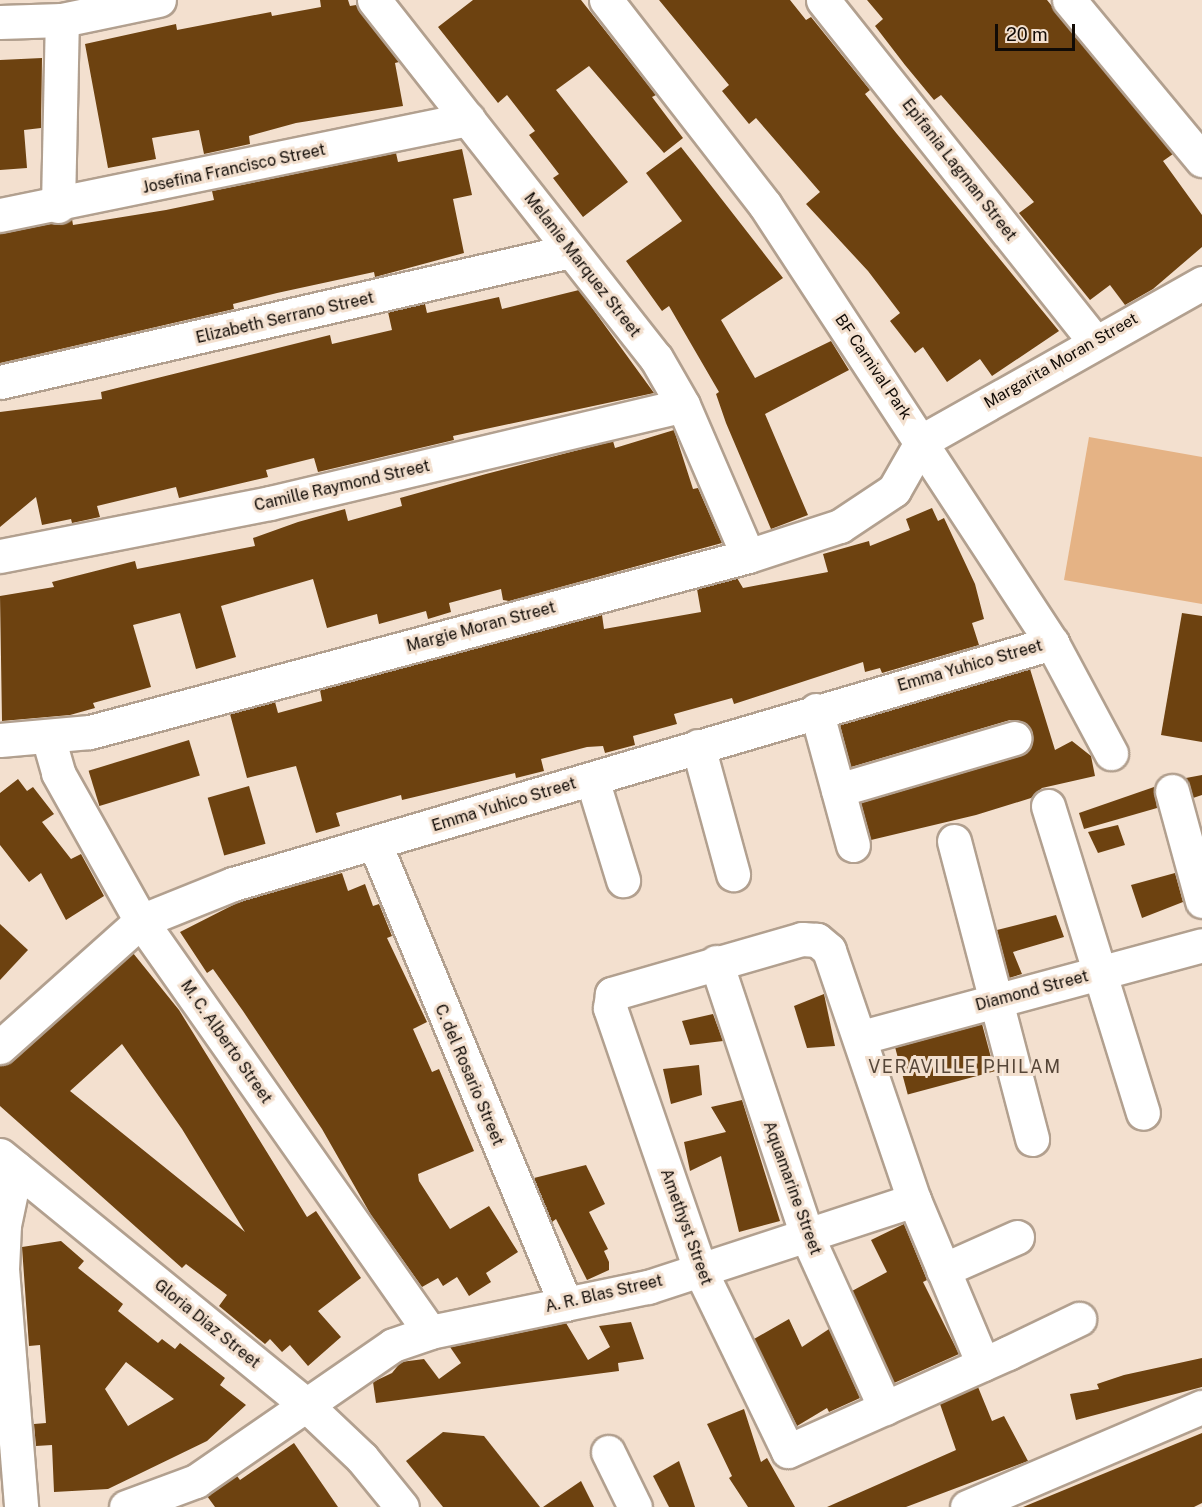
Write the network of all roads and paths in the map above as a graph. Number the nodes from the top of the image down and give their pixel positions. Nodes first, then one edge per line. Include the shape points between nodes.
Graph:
1 (159, 0) edge
2 (374, 0) edge
3 (606, 0) edge
4 (823, 0) edge
5 (1068, 0) edge
6 (62, 20) junction
7 (0, 22) edge
8 (468, 119) junction
9 (1202, 160) edge
10 (58, 206) junction
11 (0, 215) edge
12 (570, 251) junction
13 (1202, 283) edge
14 (1094, 341) junction
15 (0, 382) edge
16 (683, 405) junction
17 (922, 441) junction
18 (0, 556) edge
19 (748, 556) junction
20 (1052, 644) junction
21 (816, 710) junction
22 (48, 737) junction
23 (1015, 738) dead end
24 (0, 740) edge
25 (698, 746) junction
26 (1111, 753) dead end
27 (592, 779) junction
28 (838, 790) junction
29 (1172, 791) dead end
30 (1048, 806) dead end
31 (954, 841) dead end
32 (375, 844) junction
33 (853, 845) dead end
34 (734, 874) dead end
35 (623, 880) dead end
36 (1202, 901) edge
37 (141, 921) junction
38 (1202, 945) edge
39 (716, 963) junction
40 (1099, 972) junction
41 (996, 1001) junction
42 (862, 1037) junction
43 (0, 1047) edge
44 (1143, 1113) dead end
45 (1032, 1139) dead end
46 (8, 1161) edge
47 (914, 1200) junction
48 (807, 1236) junction
49 (1017, 1237) dead end
50 (700, 1270) junction
51 (943, 1270) junction
52 (566, 1304) junction
53 (1079, 1319) dead end
54 (430, 1332) junction
55 (983, 1364) junction
56 (304, 1403) junction
57 (1202, 1407) edge
58 (885, 1408) junction
59 (608, 1452) dead end
60 (21, 1507) edge
61 (126, 1507) edge
62 (402, 1507) edge
63 (635, 1507) edge
64 (967, 1507) edge

1 - 6 street
2 - 8 street, Melanie Marquez Street
3 - 17 street, BF Carnival Park via 765,205
4 - 14 street, Epifania Lagman Street
5 - 9 street
6 - 7 street
6 - 10 street
8 - 10 street, Josefina Francisco Street
8 - 12 street, Melanie Marquez Street
10 - 11 street, Josefina Francisco Street
12 - 15 street, Elizabeth Serrano Street
12 - 16 street, Melanie Marquez Street via 656,358
13 - 14 street, Margarita Moran Street
14 - 17 street, Margarita Moran Street
16 - 18 street, Camille Raymond Street via 270,503
16 - 19 street, Melanie Marquez Street
17 - 19 street, Margie Moran Street via 897,487 880,502 840,526
17 - 20 street, BF Carnival Park
19 - 22 street, Margie Moran Street via 90,732
20 - 21 street, Emma Yuhico Street
20 - 26 street, BF Carnival Park
21 - 25 street, Emma Yuhico Street
21 - 28 street
22 - 24 street, Margie Moran Street
22 - 37 street, M. C. Alberto Street via 58,773
23 - 28 street
25 - 27 street, Emma Yuhico Street
25 - 34 street
27 - 32 street, Emma Yuhico Street
27 - 35 street
28 - 33 street
29 - 36 street
30 - 40 street
31 - 41 street
32 - 37 street, Emma Yuhico Street via 233,884
32 - 52 street, C. del Rosario Street
37 - 43 street, Emma Yuhico Street
37 - 54 street, M. C. Alberto Street
38 - 40 street, Diamond Street
39 - 42 street via 802,939 817,940 829,950
39 - 48 street, Aquamarine Street
39 - 50 street, Amethyst Street via 612,994 610,1008
40 - 41 street, Diamond Street
40 - 44 street
41 - 42 street, Diamond Street
41 - 45 street
42 - 47 street
46 - 56 street, Gloria Diaz Street
46 - 60 street via 2,1269
47 - 48 street, A. R. Blas Street
47 - 51 street
48 - 50 street, A. R. Blas Street
48 - 58 street, Aquamarine Street
49 - 51 street
50 - 52 street, A. R. Blas Street
50 - 58 street, Amethyst Street via 788,1451
51 - 55 street
52 - 54 street, A. R. Blas Street
53 - 55 street
54 - 56 street, A. R. Blas Street via 393,1345
55 - 58 street
56 - 61 street, A. R. Blas Street via 196,1481 156,1500
56 - 62 street, Gloria Diaz Street via 362,1458
57 - 64 street
59 - 63 street

